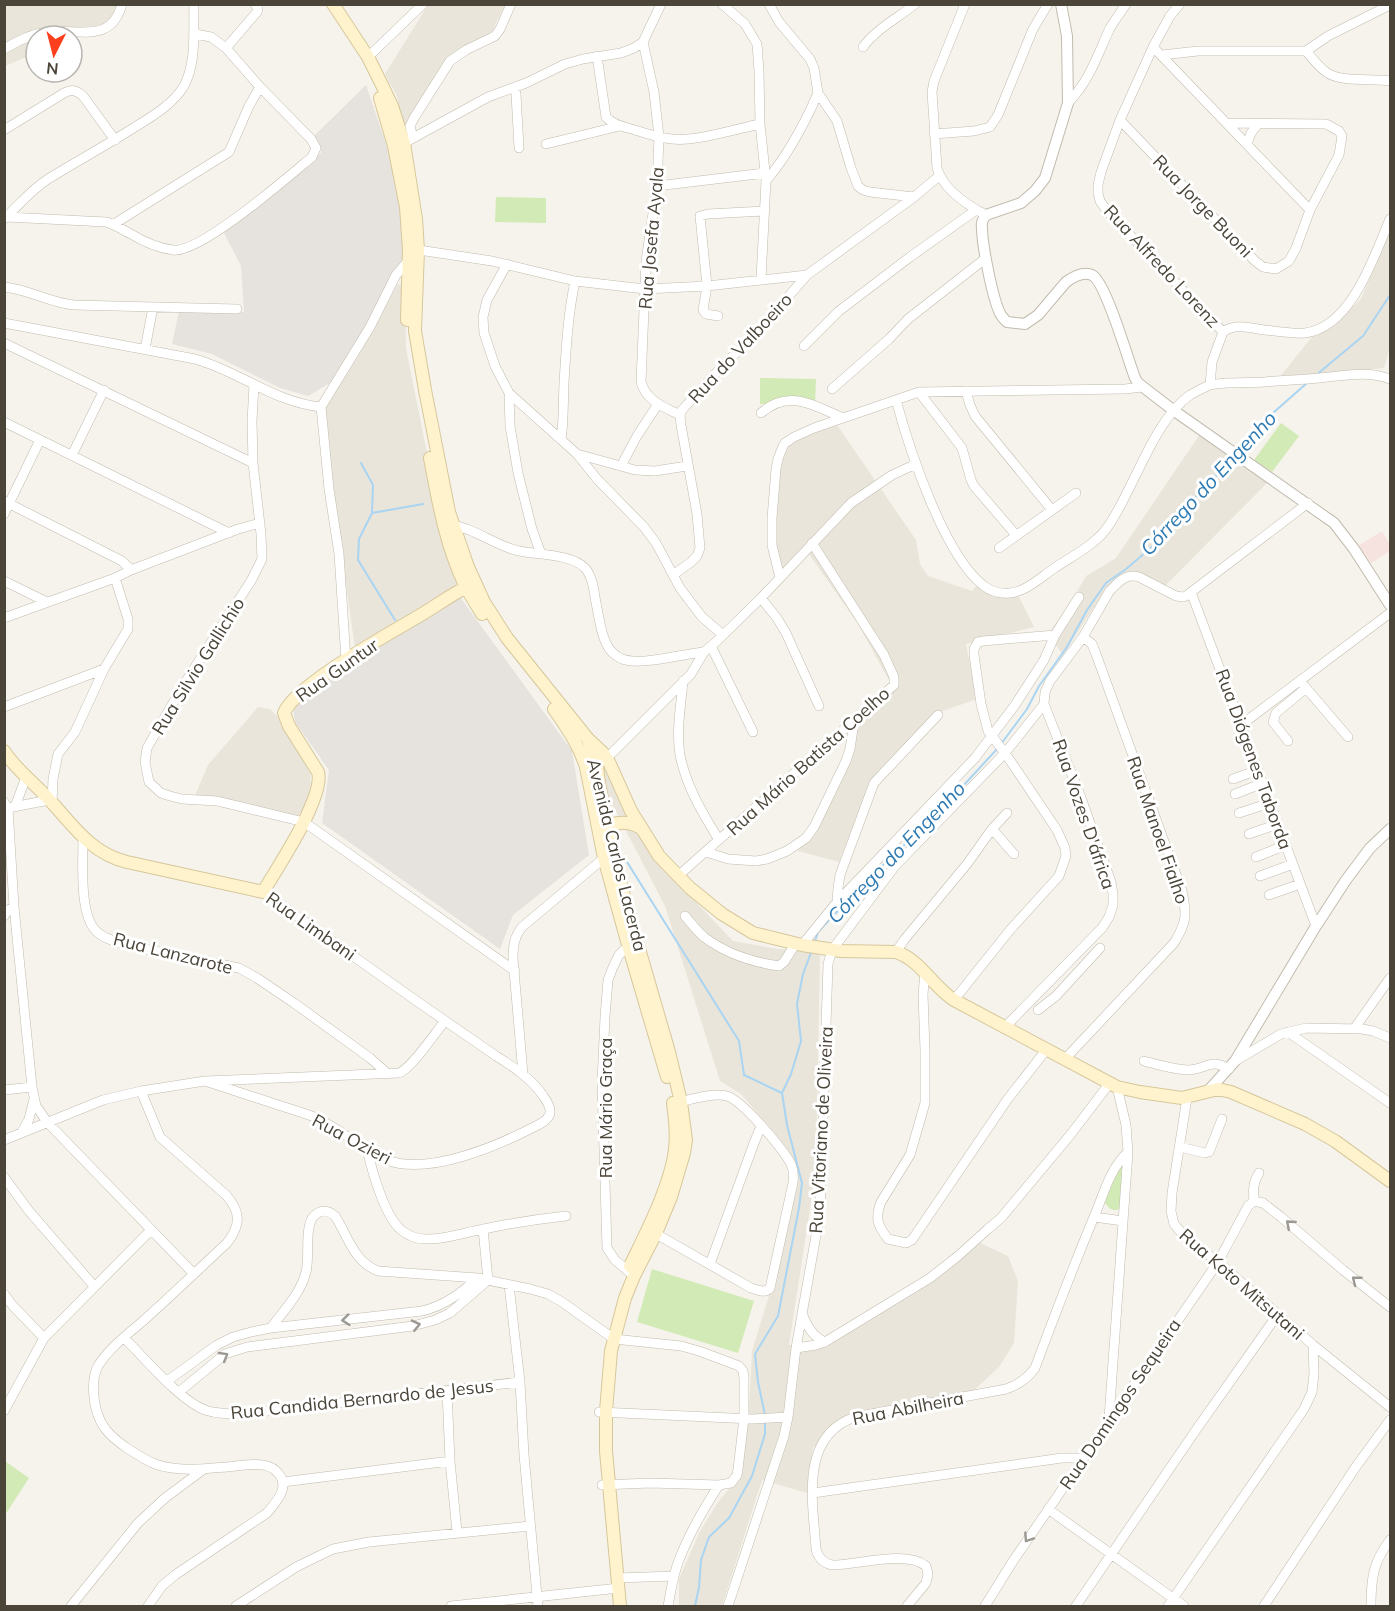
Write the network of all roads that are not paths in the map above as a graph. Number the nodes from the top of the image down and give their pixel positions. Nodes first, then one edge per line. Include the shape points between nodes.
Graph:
1 (122, 4) edge
2 (194, 4) edge
3 (323, 4) edge
4 (333, 4) edge
5 (423, 4) edge
6 (511, 4) edge
7 (661, 4) edge
8 (722, 4) edge
9 (769, 4) edge
10 (915, 4) edge
11 (965, 4) edge
12 (1048, 4) edge
13 (1061, 4) edge
14 (1126, 4) edge
15 (1180, 4) edge
16 (1390, 5) edge
17 (257, 7) edge
18 (195, 34) junction
19 (643, 42) junction
20 (863, 47) dead end
21 (1153, 47) junction
22 (226, 48) junction
23 (4, 49) edge
24 (1306, 51) junction
25 (1162, 55) junction
26 (597, 56) junction
27 (368, 57) junction
28 (1390, 81) edge
29 (260, 87) junction
30 (515, 88) junction
31 (818, 93) junction
32 (1068, 103) junction
33 (1120, 120) junction
34 (1227, 123) junction
35 (760, 124) junction
36 (1258, 124) junction
37 (620, 126) junction
38 (4, 130) edge
39 (934, 134) junction
40 (659, 137) junction
41 (115, 140) junction
42 (403, 142) junction
43 (546, 144) dead end
44 (1247, 144) junction
45 (519, 148) dead end
46 (939, 176) junction
47 (765, 177) junction
48 (657, 186) junction
49 (914, 198) junction
50 (1310, 210) junction
51 (765, 211) junction
52 (981, 212) junction
53 (6, 218) edge
54 (1390, 219) edge
55 (114, 224) junction
56 (413, 254) junction
57 (986, 258) junction
58 (507, 264) junction
59 (807, 275) junction
60 (761, 279) junction
61 (575, 281) junction
62 (706, 286) junction
63 (4, 287) edge
64 (645, 289) junction
65 (153, 307) junction
66 (237, 309) dead end
67 (718, 316) dead end
68 (4, 323) edge
69 (1223, 332) junction
70 (4, 343) edge
71 (804, 346) dead end
72 (145, 349) junction
73 (1390, 379) edge
74 (254, 385) junction
75 (1210, 385) junction
76 (1142, 387) junction
77 (832, 389) dead end
78 (104, 390) junction
79 (966, 391) junction
80 (919, 392) junction
81 (508, 393) junction
82 (896, 400) junction
83 (658, 404) junction
84 (321, 407) junction
85 (1173, 410) junction
86 (761, 413) dead end
87 (680, 415) junction
88 (843, 418) junction
89 (4, 422) edge
90 (561, 439) junction
91 (40, 440) junction
92 (577, 454) junction
93 (72, 455) junction
94 (253, 463) junction
95 (916, 464) junction
96 (621, 466) junction
97 (687, 466) junction
98 (1076, 493) dead end
99 (7, 502) edge
100 (1308, 503) junction
101 (1052, 510) junction
102 (4, 514) edge
103 (260, 523) junction
104 (448, 526) junction
105 (229, 532) junction
106 (1017, 536) junction
107 (811, 544) junction
108 (999, 548) dead end
109 (541, 554) junction
110 (131, 570) junction
111 (673, 575) junction
112 (115, 578) junction
113 (780, 578) junction
114 (4, 581) edge
115 (470, 585) junction
116 (1191, 592) junction
117 (1079, 597) dead end
118 (761, 598) junction
119 (48, 602) junction
120 (1390, 605) edge
121 (1390, 613) edge
122 (4, 618) edge
123 (723, 635) junction
124 (1055, 635) junction
125 (1083, 637) junction
126 (707, 649) junction
127 (346, 660) junction
128 (104, 669) junction
129 (683, 681) junction
130 (1303, 685) junction
131 (1044, 704) junction
132 (819, 706) dead end
133 (4, 707) edge
134 (938, 715) dead end
135 (854, 722) junction
136 (1241, 725) junction
137 (753, 732) dead end
138 (993, 737) junction
139 (1348, 737) dead end
140 (1288, 741) dead end
141 (4, 751) edge
142 (1004, 751) junction
143 (594, 762) junction
144 (1258, 770) junction
145 (26, 777) junction
146 (1233, 778) dead end
147 (1263, 783) junction
148 (1235, 794) dead end
149 (50, 801) junction
150 (1270, 803) junction
151 (9, 806) edge
152 (630, 809) junction
153 (1007, 813) dead end
154 (1239, 813) dead end
155 (596, 817) junction
156 (304, 822) junction
157 (611, 824) junction
158 (1278, 824) junction
159 (642, 829) junction
160 (992, 829) junction
161 (1390, 829) edge
162 (1249, 834) dead end
163 (83, 838) junction
164 (719, 840) junction
165 (1286, 846) junction
166 (706, 852) junction
167 (1014, 854) dead end
168 (609, 856) junction
169 (1256, 856) dead end
170 (1293, 864) junction
171 (678, 875) junction
172 (1260, 876) dead end
173 (1300, 884) junction
174 (263, 892) junction
175 (1269, 895) dead end
176 (837, 902) junction
177 (14, 907) junction
178 (4, 916) edge
179 (685, 916) dead end
180 (1316, 926) junction
181 (632, 942) junction
182 (802, 944) junction
183 (1100, 948) dead end
184 (829, 949) junction
185 (896, 952) junction
186 (514, 971) junction
187 (926, 973) junction
188 (1390, 978) edge
189 (1043, 988) junction
190 (1056, 996) junction
191 (954, 1000) junction
192 (1038, 1010) dead end
193 (445, 1021) junction
194 (1005, 1027) junction
195 (1354, 1029) junction
196 (1288, 1032) junction
197 (1390, 1038) edge
198 (1046, 1050) junction
199 (1065, 1059) junction
200 (1144, 1061) dead end
201 (1232, 1065) junction
202 (387, 1073) junction
203 (523, 1074) junction
204 (205, 1081) junction
205 (1113, 1085) junction
206 (32, 1087) junction
207 (4, 1090) edge
208 (141, 1091) junction
209 (1208, 1091) junction
210 (1188, 1098) junction
211 (34, 1099) junction
212 (677, 1103) junction
213 (1390, 1103) edge
214 (1222, 1119) dead end
215 (48, 1123) junction
216 (761, 1126) junction
217 (22, 1132) junction
218 (4, 1140) edge
219 (1180, 1147) junction
220 (367, 1149) junction
221 (1128, 1152) junction
222 (1259, 1173) dead end
223 (4, 1177) edge
224 (1390, 1181) edge
225 (1254, 1201) junction
226 (566, 1216) dead end
227 (1094, 1217) junction
228 (1124, 1221) junction
229 (483, 1229) junction
230 (152, 1230) junction
231 (652, 1231) junction
232 (1218, 1262) junction
233 (710, 1264) junction
234 (194, 1274) junction
235 (630, 1274) junction
236 (483, 1279) junction
237 (509, 1285) junction
238 (94, 1286) junction
239 (4, 1294) edge
240 (1390, 1307) edge
241 (802, 1313) junction
242 (1278, 1314) junction
243 (271, 1328) junction
244 (610, 1337) junction
245 (44, 1338) junction
246 (124, 1338) junction
247 (825, 1342) junction
248 (1313, 1345) junction
249 (796, 1348) junction
250 (167, 1381) junction
251 (520, 1382) junction
252 (447, 1391) junction
253 (179, 1392) junction
254 (1390, 1407) edge
255 (4, 1411) edge
256 (602, 1412) junction
257 (788, 1417) junction
258 (748, 1419) junction
259 (1108, 1420) junction
260 (1390, 1420) edge
261 (1083, 1458) junction
262 (450, 1461) junction
263 (205, 1469) junction
264 (284, 1482) junction
265 (606, 1484) junction
266 (719, 1485) junction
267 (813, 1493) junction
268 (1048, 1509) junction
269 (530, 1526) junction
270 (457, 1532) junction
271 (1390, 1540) edge
272 (1111, 1554) junction
273 (674, 1576) junction
274 (616, 1585) junction
275 (537, 1602) edge
276 (1171, 1603) edge
277 (71, 1606) edge
278 (148, 1606) edge
279 (236, 1606) edge
280 (451, 1606) edge
281 (613, 1606) edge
282 (620, 1606) edge
283 (668, 1606) edge
284 (728, 1606) edge
285 (907, 1606) edge
286 (985, 1606) edge
287 (1076, 1606) edge
288 (1184, 1606) edge
289 (1264, 1606) edge
290 (1371, 1606) edge

1 - 23 street via 113,22 99,31 42,32
2 - 18 street
3 - 42 main road, Avenida Carlos Lacerda via 372,81
4 - 27 main road, Avenida Carlos Lacerda
5 - 27 street
6 - 42 street via 495,36 450,61
7 - 19 street
8 - 35 street via 745,24 757,44
9 - 31 street via 810,59
10 - 20 street via 874,33
11 - 39 street via 934,81
12 - 39 street via 990,127
13 - 32 street via 1067,36
14 - 32 street via 1110,28 1090,75
15 - 21 street, Rua Alfredo Lorenz
16 - 24 street
17 - 22 street via 257,12
18 - 22 street via 211,37
18 - 41 street via 183,87 169,104
19 - 26 street via 621,53
19 - 40 street, Rua Josefa Ayala
21 - 25 street
21 - 33 street, Rua Alfredo Lorenz
22 - 29 street
24 - 25 street
24 - 28 street via 1332,76
25 - 34 street
26 - 30 street via 565,64
26 - 37 street via 606,117
27 - 42 main road, Avenida Carlos Lacerda via 392,106
29 - 55 street via 229,152
29 - 55 street via 312,139 312,157 241,216 185,249 172,250 147,243
30 - 42 street via 489,97
30 - 45 street
31 - 47 street via 797,137
31 - 49 street via 837,121 858,186 870,192
32 - 52 street via 1040,186 1021,203
33 - 50 street, Rua Jorge Buoni via 1263,267 1276,269 1289,261
33 - 69 street, Rua Alfredo Lorenz via 1099,179 1100,201
34 - 36 street, Rua Jorge Buoni
34 - 44 street
35 - 40 street via 687,139
35 - 47 street
36 - 44 street
36 - 50 street, Rua Jorge Buoni via 1326,124 1339,131 1339,154
37 - 40 street
37 - 43 street
38 - 41 street via 72,90 83,96
39 - 46 street
40 - 48 street, Rua Josefa Ayala
41 - 53 street via 47,179
42 - 56 main road, Avenida Carlos Lacerda via 415,210
44 - 50 street
46 - 49 street, Rua do Valboeiro
46 - 52 street
47 - 48 street
47 - 51 street
48 - 64 street, Rua Josefa Ayala
49 - 59 street, Rua do Valboeiro
51 - 60 street
51 - 62 street via 700,216
52 - 57 street
52 - 71 street via 910,257 839,310
53 - 55 street via 98,220
54 - 69 street via 1359,286 1343,312 1327,325 1305,333 1234,326
56 - 58 street
56 - 84 street via 396,275 370,327
56 - 104 main road, Avenida Carlos Lacerda via 415,331 449,512
57 - 76 street via 1000,315 1017,324 1032,320 1076,275 1087,274 1097,279
57 - 77 street via 908,319
58 - 61 street
58 - 81 street via 487,300 483,324 489,351
59 - 60 street
59 - 87 street, Rua do Valboeiro
60 - 62 street
61 - 64 street
61 - 90 street via 570,303
62 - 64 street
62 - 67 street via 703,313
63 - 65 street via 67,304
64 - 83 street, Rua Josefa Ayala via 641,382
65 - 66 street
65 - 72 street
68 - 72 street
69 - 75 street via 1212,362
70 - 78 street
72 - 74 street via 211,364
73 - 75 street via 1360,374
74 - 84 street via 283,399
74 - 94 street, Rua Silvio Gallichio
75 - 85 street
76 - 79 street
76 - 85 street
78 - 93 street
78 - 94 street
79 - 80 street
79 - 101 street via 975,416
80 - 82 street
80 - 106 street via 962,448 974,486
81 - 90 street
81 - 109 street via 518,473
82 - 88 street
82 - 95 street
83 - 87 street, Rua Josefa Ayala
83 - 96 street
84 - 127 street via 339,554
85 - 95 street via 1122,505 1099,538 1011,594 983,586 959,557
85 - 100 street
86 - 88 street via 782,401 803,401
87 - 97 street, Rua do Valboeiro
88 - 113 street via 794,437 780,452 772,518 772,545
89 - 91 street
90 - 92 street
91 - 93 street
91 - 99 street
92 - 96 street
92 - 111 street via 644,527
93 - 105 street
94 - 103 street, Rua Silvio Gallichio
95 - 107 street via 851,503
96 - 97 street via 655,471
97 - 111 street, Rua do Valboeiro via 700,548 697,556
98 - 101 street
99 - 102 street
99 - 110 street via 122,561
100 - 116 street
100 - 120 street via 1343,532
101 - 106 street
103 - 105 street
103 - 156 street, Rua Silvio Gallichio via 259,567 154,735 147,748 146,772 155,788 170,796 225,803
104 - 109 street via 471,531 515,550
104 - 115 main road, Avenida Carlos Lacerda
105 - 110 street
106 - 108 street
107 - 113 street
107 - 135 street, Rua Mário Batista Coelho via 884,655 894,677 894,686
109 - 126 street via 577,561 587,570 602,632 617,656 638,661
110 - 112 street
111 - 123 street via 702,617
112 - 119 street
112 - 128 street via 129,624
113 - 118 street
114 - 119 street
115 - 127 main road, Rua Guntur
115 - 143 main road, Avenida Carlos Lacerda via 504,646
115 - 143 main road, Avenida Carlos Lacerda via 507,639 588,739
116 - 125 street via 1176,596 1139,577 1127,576 1109,592
116 - 136 street, Rua Diógenes Taborda
117 - 124 street
118 - 123 street
118 - 132 street via 786,633
119 - 122 street
121 - 130 street
123 - 126 street
124 - 138 street via 1044,660
124 - 138 street via 977,644 974,655 981,704
125 - 131 street via 1050,681
125 - 199 street, Rua Manoel Fialho via 1096,654 1182,891 1186,918 1174,943
126 - 129 street
126 - 137 street
127 - 156 main road, Rua Guntur via 294,698 284,713 319,776
128 - 133 street
128 - 149 street via 75,732 58,754
129 - 143 street
129 - 164 street via 680,755 693,793
130 - 136 street
130 - 139 street
130 - 140 street via 1273,718
131 - 142 street
131 - 189 street, Rua Vozes D'áfrica via 1105,864 1113,900 1102,928
134 - 176 street via 874,783 840,875
135 - 164 street, Rua Mário Batista Coelho
135 - 166 street via 846,761 806,838 756,861 728,860
136 - 144 street, Rua Diógenes Taborda
138 - 142 street
138 - 176 street
141 - 145 main road, Rua Limbani
142 - 184 street via 895,866
142 - 191 street via 1057,830 1065,848 1065,860 1059,876
143 - 152 main road via 608,768
143 - 155 main road, Avenida Carlos Lacerda
143 - 157 main road, Avenida Carlos Lacerda
144 - 146 street
144 - 147 street, Rua Diógenes Taborda
145 - 149 main road, Rua Limbani
145 - 151 street
147 - 148 street
147 - 150 street, Rua Diógenes Taborda
149 - 151 street
149 - 163 main road, Rua Limbani
150 - 154 street
150 - 158 street, Rua Diógenes Taborda
151 - 177 street
152 - 157 main road
152 - 159 main road
153 - 160 street
155 - 157 main road
155 - 168 main road, Avenida Carlos Lacerda
156 - 174 main road, Rua Guntur
156 - 186 street, Rua Silvio Gallichio
157 - 159 main road via 625,822
157 - 168 main road, Avenida Carlos Lacerda
158 - 162 street
158 - 165 street, Rua Diógenes Taborda
159 - 171 main road via 659,856
160 - 167 street
160 - 185 street
161 - 180 street via 1360,861
163 - 174 main road, Rua Limbani via 114,859
163 - 202 street, Rua Lanzarote via 84,901 90,924 97,932 130,946 238,968 294,1003
164 - 166 street, Rua Mário Batista Coelho
165 - 169 street
165 - 170 street, Rua Diógenes Taborda
166 - 171 street, Rua Mário Batista Coelho
168 - 181 main road, Avenida Carlos Lacerda
168 - 186 street via 522,927 513,948
170 - 172 street
170 - 173 street, Rua Diógenes Taborda
171 - 182 main road via 712,907 744,928
173 - 175 street
173 - 180 street, Rua Diógenes Taborda
174 - 193 street, Rua Limbani
176 - 182 street
177 - 178 street
177 - 206 street
179 - 182 street via 703,936 727,951 759,963 778,966
180 - 201 street
181 - 212 main road, Avenida Carlos Lacerda via 669,1052
181 - 235 street, Rua Mário Graça via 619,955 608,980 602,1083 608,1248
182 - 184 main road
183 - 190 street
184 - 185 main road
184 - 241 street, Rua Vitoriano de Oliveira via 820,1213
185 - 187 main road via 912,959
186 - 203 street
187 - 191 main road
187 - 198 street via 925,1102 910,1155 879,1208 877,1222 890,1240 912,1240 1007,1100
188 - 195 street
189 - 190 street
189 - 194 street, Rua Vozes D'áfrica
190 - 192 street
191 - 194 main road
193 - 202 street via 403,1072
193 - 203 street, Rua Limbani
194 - 198 main road
195 - 196 street
195 - 197 street
196 - 201 street
196 - 213 street
198 - 199 main road
199 - 205 main road
200 - 201 street via 1174,1069
201 - 209 street
202 - 204 street
203 - 220 street, Rua Ozieri via 544,1096 550,1111 548,1119 531,1129 496,1145 432,1164 394,1162
204 - 208 street
204 - 220 street, Rua Ozieri via 312,1116
205 - 210 main road
205 - 221 street via 1126,1125
205 - 247 street via 1000,1218 958,1256 930,1278
206 - 207 street
206 - 211 street
208 - 215 street via 103,1100
208 - 234 street via 158,1135 226,1195 236,1210 234,1233
209 - 210 main road
209 - 224 main road via 1231,1092 1305,1124
210 - 219 street, Rua Koto Mitsutani
211 - 215 street
211 - 217 street
212 - 216 street via 728,1096
212 - 231 main road, Avenida Carlos Lacerda via 685,1126 684,1153 671,1197
214 - 219 street via 1209,1152
215 - 217 street
215 - 230 street
216 - 233 street
216 - 233 street via 793,1172 770,1288 751,1288
217 - 218 street
219 - 232 street, Rua Koto Mitsutani via 1172,1219 1185,1237
220 - 229 street via 393,1221 408,1234 437,1239
221 - 227 street, Rua Abilheira via 1118,1162
221 - 228 street
222 - 225 street via 1253,1187
223 - 238 street
225 - 232 street, Rua Domingos Sequeira
240 -> 225 street via 1281,1217
226 - 229 street
227 - 228 street
227 - 267 street, Rua Abilheira via 1029,1376 1006,1389 840,1423 823,1439 819,1449
228 - 259 street
229 - 236 street
230 - 234 street
230 - 238 street
231 - 233 street
231 - 235 main road, Avenida Carlos Lacerda
232 - 242 street, Rua Koto Mitsutani
232 - 259 street, Rua Domingos Sequeira
234 - 246 street
235 - 244 main road, Avenida Carlos Lacerda
236 - 237 street
236 -> 243 street via 443,1304 422,1311
236 - 243 street via 372,1268 356,1254 335,1216 320,1212 309,1226 308,1260 302,1284
253 -> 236 street via 231,1351 435,1320 450,1313
237 - 244 street via 548,1294
237 - 251 street
238 - 245 street
239 - 245 street
241 - 247 street via 812,1333
241 - 249 street, Rua Vitoriano de Oliveira
242 - 248 street, Rua Koto Mitsutani
242 - 272 street
243 - 250 street via 217,1345
244 - 256 main road, Avenida Carlos Lacerda
244 - 258 street via 681,1346 739,1366
245 - 255 street
246 - 250 street, Rua Candida Bernardo de Jesus
246 - 263 street via 96,1372 94,1397 100,1422 114,1439 156,1465
247 - 249 street
248 - 254 street
248 - 276 street, Rua Koto Mitsutani via 1312,1392 1304,1409
249 - 257 street, Rua Vitoriano de Oliveira
250 - 253 street, Rua Candida Bernardo de Jesus
251 - 252 street, Rua Candida Bernardo de Jesus
251 - 269 street
252 - 253 street, Rua Candida Bernardo de Jesus via 243,1414 206,1410
252 - 262 street
256 - 258 street
256 - 265 main road, Avenida Carlos Lacerda
257 - 258 street
257 - 284 street, Rua Vitoriano de Oliveira
258 - 266 street via 737,1475 731,1483
259 - 261 street, Rua Domingos Sequeira
260 - 289 street
261 - 267 street
261 - 268 street, Rua Domingos Sequeira
262 - 264 street
262 - 270 street
263 - 264 street via 256,1464 274,1469
263 - 277 street via 138,1523
264 - 278 street via 279,1500 267,1513 175,1575
265 - 266 street
265 - 274 main road, Avenida Carlos Lacerda
266 - 273 street via 693,1529
267 - 285 street, Rua Abilheira via 816,1549 827,1564 902,1558 926,1566 926,1583
268 - 272 street
268 -> 286 street, Rua Domingos Sequeira
269 - 270 street
269 - 275 street
270 - 279 street via 333,1550 296,1567
271 - 290 street via 1376,1562
272 - 276 street
272 - 287 street
273 - 274 street
273 - 283 street
274 - 275 street
274 - 281 main road, Avenida Carlos Lacerda
274 - 282 main road, Avenida Carlos Lacerda
275 - 280 street
276 - 288 street

